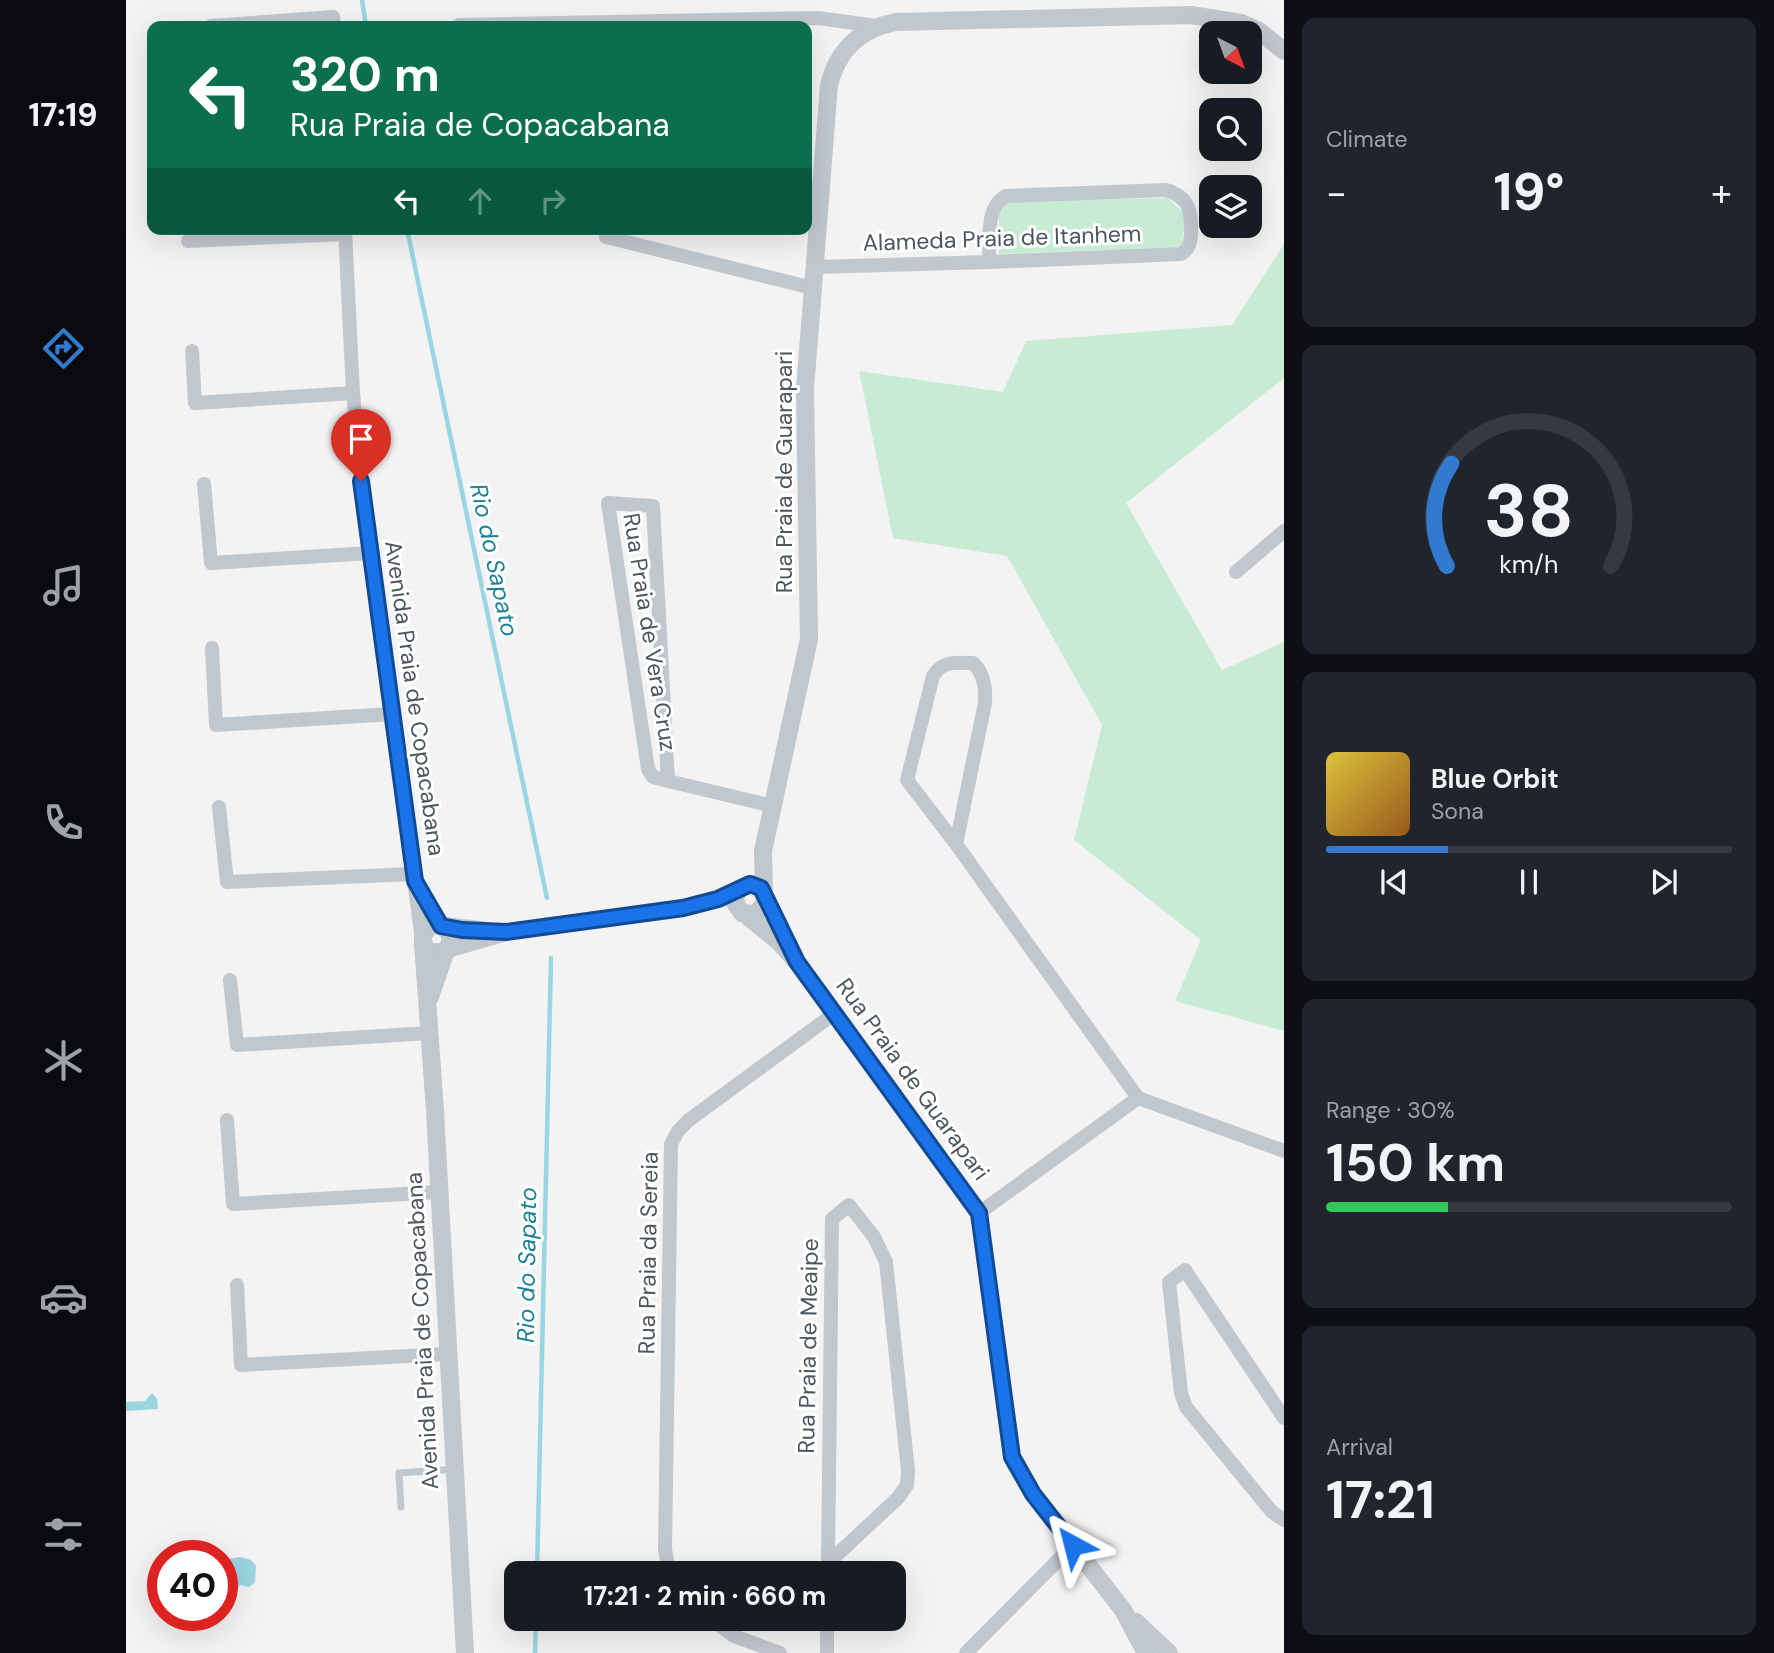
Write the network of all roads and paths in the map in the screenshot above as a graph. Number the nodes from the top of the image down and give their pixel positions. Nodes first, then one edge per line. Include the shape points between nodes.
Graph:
1 (664, 21) edge
2 (876, 26) junction
3 (1284, 51) edge
4 (293, 235) edge
5 (345, 235) edge
6 (606, 235) edge
7 (643, 235) edge
8 (188, 241) dead end
9 (642, 245) junction
10 (989, 262) junction
11 (815, 267) junction
12 (813, 288) junction
13 (192, 351) dead end
14 (353, 393) junction
15 (204, 484) dead end
16 (1284, 531) edge
17 (370, 553) junction
18 (1236, 572) dead end
19 (212, 648) dead end
20 (392, 714) junction
21 (668, 781) junction
22 (773, 806) junction
23 (219, 807) dead end
24 (956, 844) junction
25 (763, 850) junction
26 (415, 877) junction
27 (738, 889) junction
28 (764, 895) junction
29 (683, 908) junction
30 (744, 913) junction
31 (442, 926) junction
32 (506, 932) junction
33 (422, 942) junction
34 (447, 950) junction
35 (797, 962) junction
36 (230, 980) dead end
37 (427, 1007) junction
38 (835, 1013) junction
39 (429, 1033) junction
40 (1138, 1098) junction
41 (227, 1120) dead end
42 (1284, 1151) edge
43 (439, 1192) junction
44 (979, 1213) junction
45 (237, 1285) dead end
46 (447, 1354) junction
47 (1284, 1419) edge
48 (455, 1469) junction
49 (401, 1507) dead end
50 (1284, 1520) edge
51 (1073, 1545) junction
52 (667, 1561) edge
53 (828, 1568) edge
54 (1123, 1610) junction
55 (727, 1631) edge
56 (827, 1631) edge
57 (465, 1653) edge
58 (780, 1653) edge
59 (827, 1653) edge
60 (966, 1653) edge
61 (1146, 1653) edge
62 (1169, 1653) edge

1 - 2 street via 818,18
2 - 3 street via 1191,15 1241,23
2 - 11 street, Rua Praia de Guarapari via 845,50 829,85
4 - 8 street
5 - 14 street, Avenida Praia de Copacabana
6 - 9 street
7 - 9 street
9 - 12 street
10 - 10 street, Alameda Praia de Itanhem via 1176,254 1189,247 1192,216 1180,197 1166,190 1013,195 1000,199 992,210
10 - 11 street, Alameda Praia de Itanhem
11 - 12 street, Rua Praia de Guarapari
12 - 22 street, Rua Praia de Guarapari via 805,389 808,639
13 - 14 street via 195,404
14 - 17 street, Avenida Praia de Copacabana
15 - 17 street via 211,564
16 - 18 street
17 - 20 street, Avenida Praia de Copacabana
19 - 20 street via 216,725
20 - 26 street, Avenida Praia de Copacabana
21 - 21 street, Rua Praia de Vera Cruz via 653,506 608,503 648,769 653,777
21 - 22 street, Rua Praia de Vera Cruz
22 - 25 street, Rua Praia de Guarapari
23 - 26 street via 228,882
24 - 24 street via 985,703 984,683 973,663 946,664 933,676 907,780
24 - 40 street
25 - 27 street, Rua Praia de Guarapari
25 - 28 street, Rua Praia de Guarapari
26 - 31 street, Avenida Praia de Copacabana
26 - 33 street, Avenida Praia de Copacabana
27 - 28 street via 750,884 761,888
27 - 29 street
27 - 30 street via 735,903
28 - 30 street via 760,911
28 - 35 street, Rua Praia de Guarapari
29 - 30 street via 719,907
29 - 32 street
30 - 35 street, Rua Praia de Guarapari
31 - 32 street
31 - 33 street via 430,926
31 - 34 street via 451,940
32 - 34 street
33 - 34 street via 432,953
33 - 37 street, Avenida Praia de Copacabana
34 - 37 street, Avenida Praia de Copacabana
35 - 38 street, Rua Praia de Guarapari
36 - 39 street via 237,1045
37 - 39 street, Avenida Praia de Copacabana
38 - 44 street, Rua Praia de Guarapari
38 - 52 street, Rua Praia da Sereia via 689,1120 671,1144
39 - 43 street, Avenida Praia de Copacabana
40 - 42 street
40 - 44 street
41 - 43 street via 233,1204
43 - 46 street, Avenida Praia de Copacabana
44 - 51 street, Rua Praia de Guarapari via 1012,1457 1033,1494
45 - 46 street via 241,1365
46 - 48 street, Avenida Praia de Copacabana
47 - 50 street via 1185,1270 1169,1282 1186,1406 1272,1512
48 - 49 lane via 399,1473
48 - 57 street, Avenida Praia de Copacabana
51 - 54 street, Rua Praia de Guarapari
51 - 60 street
53 - 53 street, Rua Praia de Meaipe via 898,1498 908,1471 886,1262 874,1237 849,1205 832,1219
54 - 61 street, Rua Praia de Guarapari
54 - 62 street, Rua Praia de Guarapari
55 - 58 street
56 - 59 street

